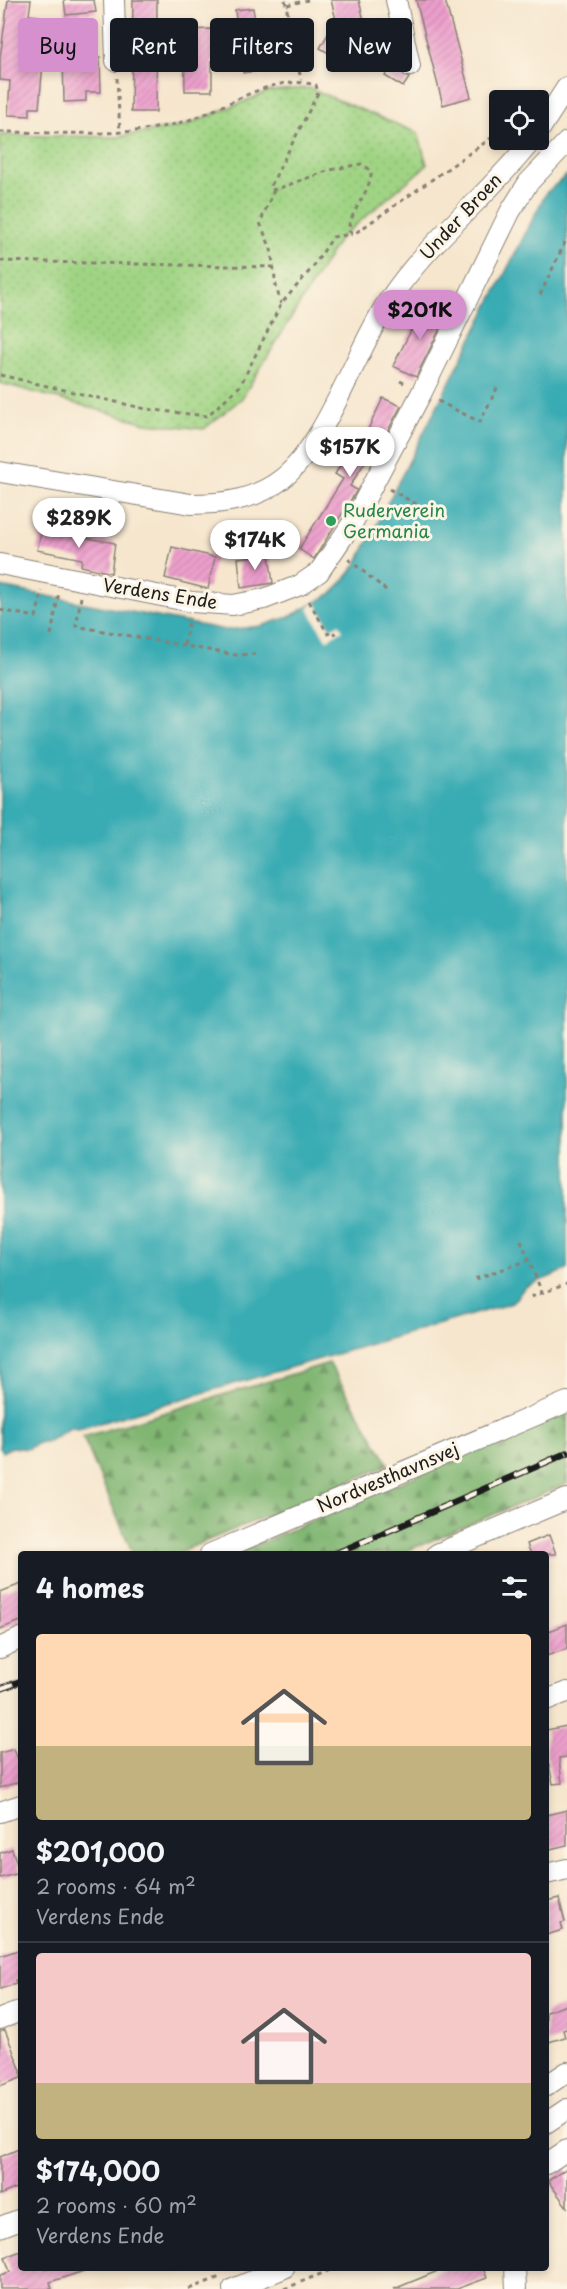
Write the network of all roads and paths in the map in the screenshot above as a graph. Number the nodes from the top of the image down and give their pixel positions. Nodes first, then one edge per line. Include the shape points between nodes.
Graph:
1 (114, 0) edge
2 (285, 0) edge
3 (308, 0) edge
4 (396, 0) edge
5 (287, 5) junction
6 (115, 18) edge
7 (400, 18) edge
8 (117, 72) edge
9 (301, 81) junction
10 (567, 87) edge
11 (549, 115) edge
12 (0, 132) edge
13 (120, 132) junction
14 (489, 140) edge
15 (567, 142) edge
16 (523, 150) edge
17 (274, 190) junction
18 (354, 234) junction
19 (567, 238) edge
20 (0, 261) edge
21 (273, 267) junction
22 (540, 295) dead end
23 (281, 304) junction
24 (0, 375) edge
25 (497, 388) dead end
26 (438, 401) dead end
27 (0, 472) edge
28 (394, 491) dead end
29 (434, 514) dead end
30 (0, 564) edge
31 (356, 565) dead end
32 (45, 573) junction
33 (83, 581) junction
34 (386, 590) dead end
35 (59, 596) dead end
36 (192, 602) junction
37 (311, 605) dead end
38 (0, 610) edge
39 (51, 635) dead end
40 (335, 635) dead end
41 (184, 645) junction
42 (255, 654) dead end
43 (521, 1240) dead end
44 (529, 1260) junction
45 (475, 1279) dead end
46 (567, 1284) edge
47 (542, 1293) junction
48 (531, 1297) dead end
49 (567, 1402) edge
50 (567, 1499) edge
51 (217, 1551) edge
52 (444, 1551) edge
53 (18, 1639) edge
54 (0, 1648) edge
55 (567, 1692) edge
56 (549, 1699) edge
57 (18, 1806) edge
58 (0, 1812) edge
59 (567, 1869) edge
60 (549, 1873) edge
61 (18, 2013) edge
62 (0, 2019) edge
63 (567, 2073) edge
64 (549, 2084) edge
65 (567, 2109) edge
66 (549, 2121) edge
67 (567, 2150) edge
68 (549, 2162) edge
69 (18, 2220) edge
70 (0, 2228) edge
71 (272, 2271) edge
72 (328, 2271) edge
73 (515, 2271) edge
74 (226, 2283) edge
75 (189, 2289) edge
76 (284, 2289) edge
77 (516, 2289) edge

1 - 6 street
2 - 5 path
3 - 5 path
4 - 7 street
5 - 9 path
8 - 13 path
9 - 13 path via 254,90 188,120
9 - 17 path via 316,85 318,93 271,181
10 - 11 street
12 - 13 path
14 - 18 path
15 - 36 street, Verdens Ende via 528,183 510,212 422,392 353,522 320,572 300,585 264,599 233,605
16 - 27 street, Under Broen via 427,251 387,304 307,454 282,479 256,494 222,504 191,504
17 - 18 path via 330,170 361,164 370,170 372,178 350,218 348,230
17 - 21 path via 260,223 272,249
18 - 23 path via 333,237
19 - 22 path
20 - 21 path
21 - 23 path
23 - 24 path via 240,386 207,416 146,409
25 - 26 path via 480,422
28 - 29 path
30 - 32 street, Verdens Ende
31 - 34 path
32 - 33 street, Verdens Ende
32 - 38 path via 36,617
33 - 36 street, Verdens Ende
33 - 41 path via 76,626
35 - 39 path
36 - 41 path
37 - 40 path via 328,634 333,631
41 - 42 path via 235,655
43 - 44 path
44 - 45 path
44 - 47 path
46 - 47 path
47 - 48 path
49 - 51 street, Nordvesthavnsvej
50 - 52 street
53 - 54 street
55 - 56 street
57 - 58 street
59 - 60 street
61 - 62 street
63 - 64 street
65 - 66 street
67 - 68 street
69 - 70 street
71 - 74 street
72 - 76 path
73 - 77 street
74 - 75 path

